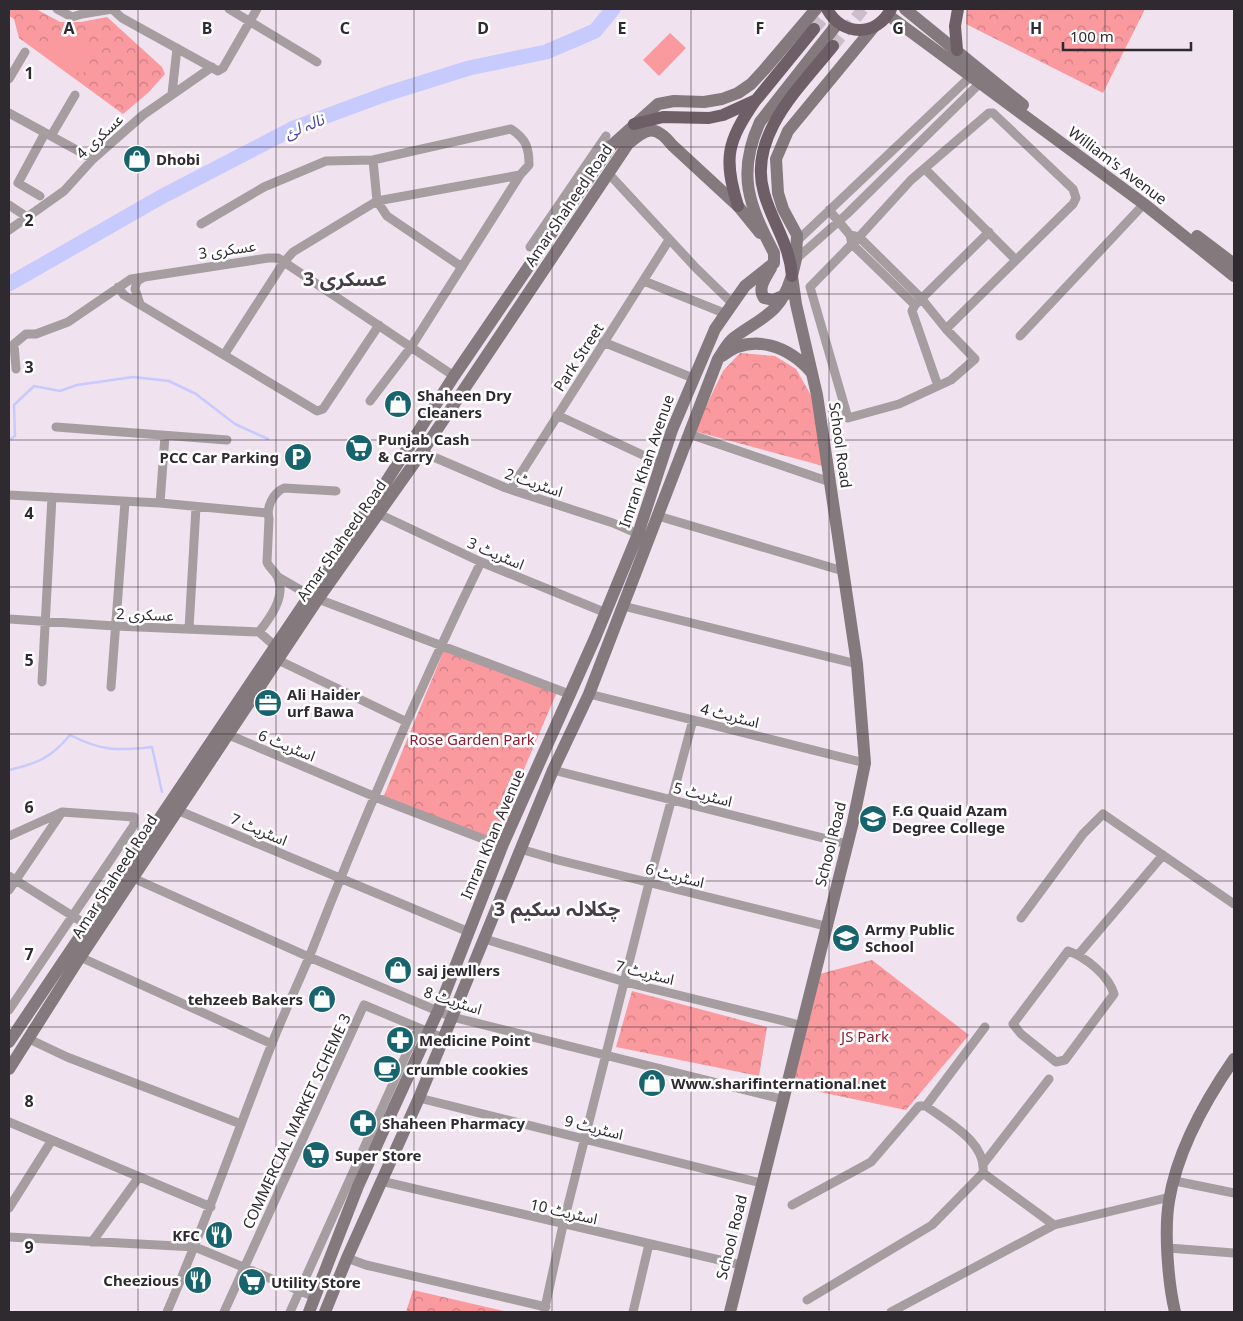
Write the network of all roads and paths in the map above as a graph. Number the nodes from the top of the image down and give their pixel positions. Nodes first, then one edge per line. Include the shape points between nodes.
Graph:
1 (57, 9) edge
2 (112, 9) edge
3 (230, 9) edge
4 (256, 9) edge
5 (816, 9) edge
6 (827, 9) edge
7 (905, 9) edge
8 (958, 9) edge
9 (84, 12) edge
10 (889, 12) edge
11 (250, 21) junction
12 (838, 23) junction
13 (873, 28) junction
14 (814, 29) tunnel mouth
15 (833, 46) tunnel mouth
16 (177, 48) junction
17 (956, 50) junction
18 (25, 52) dead end
19 (317, 62) dead end
20 (212, 67) junction
21 (9, 79) edge
22 (974, 80) junction
23 (172, 94) junction
24 (75, 95) dead end
25 (756, 100) junction
26 (9, 113) edge
27 (634, 124) junction
28 (48, 135) junction
29 (606, 136) dead end
30 (624, 141) junction
31 (93, 159) junction
32 (373, 160) junction
33 (925, 169) junction
34 (609, 174) junction
35 (520, 175) junction
36 (40, 196) dead end
37 (378, 201) junction
38 (1144, 204) junction
39 (9, 205) edge
40 (738, 206) junction
41 (563, 207) junction
42 (829, 210) junction
43 (27, 217) junction
44 (839, 221) junction
45 (201, 224) dead end
46 (9, 230) edge
47 (989, 232) junction
48 (854, 239) junction
49 (669, 240) junction
50 (797, 241) junction
51 (770, 244) junction
52 (530, 247) dead end
53 (796, 259) junction
54 (1016, 260) junction
55 (284, 262) junction
56 (774, 263) junction
57 (1234, 264) edge
58 (462, 267) junction
59 (792, 276) junction
60 (1234, 276) edge
61 (144, 277) junction
62 (644, 281) junction
63 (118, 287) junction
64 (785, 295) junction
65 (918, 302) junction
66 (140, 304) junction
67 (728, 308) junction
68 (379, 325) junction
69 (946, 329) junction
70 (1020, 336) dead end
71 (603, 342) junction
72 (411, 347) junction
73 (224, 355) junction
74 (718, 359) junction
75 (16, 369) dead end
76 (813, 375) junction
77 (454, 376) junction
78 (693, 378) junction
79 (938, 386) junction
80 (370, 401) dead end
81 (557, 415) junction
82 (56, 426) dead end
83 (689, 434) junction
84 (165, 436) junction
85 (227, 440) dead end
86 (422, 452) junction
87 (662, 464) junction
88 (386, 482) junction
89 (830, 482) junction
90 (397, 489) junction
91 (511, 489) junction
92 (336, 491) dead end
93 (9, 495) edge
94 (52, 497) junction
95 (126, 502) junction
96 (160, 503) junction
97 (196, 507) junction
98 (267, 513) junction
99 (379, 514) junction
100 (658, 516) junction
101 (638, 534) junction
102 (481, 562) junction
103 (843, 571) junction
104 (278, 577) junction
105 (314, 597) junction
106 (623, 606) junction
107 (604, 612) junction
108 (9, 619) edge
109 (45, 621) junction
110 (115, 626) junction
111 (189, 629) junction
112 (259, 632) junction
113 (440, 645) junction
114 (275, 646) junction
115 (278, 660) junction
116 (856, 664) junction
117 (42, 682) dead end
118 (111, 687) dead end
119 (569, 694) junction
120 (590, 694) junction
121 (405, 720) junction
122 (693, 720) junction
123 (229, 736) junction
124 (865, 763) junction
125 (553, 770) junction
126 (374, 796) junction
127 (671, 800) junction
128 (177, 810) junction
129 (62, 812) junction
130 (9, 836) edge
131 (503, 844) junction
132 (846, 844) junction
133 (520, 849) junction
134 (1162, 855) junction
135 (128, 875) junction
136 (12, 878) edge
137 (339, 878) junction
138 (649, 883) junction
139 (9, 890) edge
140 (1234, 904) edge
141 (74, 917) junction
142 (1021, 918) dead end
143 (88, 925) junction
144 (825, 926) junction
145 (469, 932) junction
146 (485, 938) junction
147 (1078, 955) junction
148 (80, 957) junction
149 (309, 957) junction
150 (625, 982) junction
151 (9, 1010) edge
152 (438, 1011) junction
153 (452, 1017) junction
154 (800, 1026) junction
155 (985, 1028) dead end
156 (423, 1030) junction
157 (443, 1038) junction
158 (28, 1039) junction
159 (9, 1042) edge
160 (272, 1044) junction
161 (606, 1055) junction
162 (1234, 1059) edge
163 (9, 1069) edge
164 (1049, 1079) dead end
165 (419, 1098) junction
166 (782, 1099) junction
167 (926, 1106) junction
168 (9, 1122) edge
169 (241, 1124) junction
170 (585, 1139) junction
171 (52, 1140) junction
172 (984, 1163) junction
173 (983, 1173) junction
174 (139, 1177) junction
175 (381, 1181) junction
176 (1175, 1182) junction
177 (761, 1183) junction
178 (1234, 1193) edge
179 (1170, 1197) junction
180 (792, 1205) dead end
181 (211, 1207) junction
182 (9, 1208) edge
183 (563, 1225) junction
184 (1054, 1225) junction
185 (9, 1238) edge
186 (92, 1242) junction
187 (648, 1244) junction
188 (195, 1247) junction
189 (1168, 1248) junction
190 (1234, 1253) edge
191 (347, 1258) junction
192 (741, 1265) junction
193 (244, 1268) junction
194 (299, 1291) junction
195 (315, 1297) junction
196 (807, 1300) dead end
197 (545, 1310) edge
198 (167, 1312) edge
199 (224, 1312) edge
200 (290, 1312) edge
201 (308, 1312) edge
202 (325, 1312) edge
203 (633, 1312) edge
204 (730, 1312) edge
205 (891, 1312) edge
206 (1175, 1312) edge

1 - 9 street via 72,17
2 - 9 street
2 - 16 street via 122,18
3 - 11 street
4 - 11 street
5 - 27 main road, Amar Shaheed Road via 751,84 738,93 704,102 658,104
6 - 12 main road
7 - 17 main road
8 - 17 main road
10 - 13 main road
10 - 22 main road, William's Avenue
11 - 19 street
11 - 20 street, عسکری 4 via 223,68 218,71
12 - 13 main road via 854,30
12 - 51 main road via 760,122 752,139 748,158 748,193
13 - 50 main road via 798,117 781,144 776,159 778,193
14 - 25 main road
15 - 59 main road via 773,125 762,157 764,192 788,250
16 - 20 street
16 - 23 street
17 - 57 main road
18 - 21 street
20 - 23 street, عسکری 4
22 - 38 main road, William's Avenue
22 - 42 street
22 - 44 street
23 - 31 street, عسکری 4
24 - 28 street
25 - 27 main road via 709,118 663,118
25 - 40 main road via 739,124 728,160 730,182
26 - 28 street
27 - 30 main road, Amar Shaheed Road
28 - 31 street
28 - 36 street via 18,183
29 - 41 street
30 - 34 main road, Amar Shaheed Road
30 - 40 main road, Amar Shaheed Road via 653,130 663,134
30 - 41 main road, Amar Shaheed Road
31 - 43 street, عسکری 4 via 64,191
32 - 35 street via 511,129 523,138 529,149 529,165
32 - 37 street
32 - 45 street via 326,161 264,187
33 - 47 street
33 - 48 street
33 - 54 street via 989,112 1073,189 1076,198 1073,204
34 - 49 street
34 - 86 main road, Amar Shaheed Road
35 - 37 street
35 - 58 street
37 - 55 street via 293,252
37 - 58 street via 387,216
38 - 60 main road, William's Avenue
38 - 70 street
39 - 43 street
40 - 51 main road, Amar Shaheed Road
41 - 52 street
41 - 77 main road, Amar Shaheed Road
42 - 44 street
42 - 50 street
43 - 46 street, عسکری 4
44 - 48 street
44 - 53 street
47 - 54 street
47 - 65 street
48 - 65 street
48 - 79 street via 810,287 848,418 899,404
49 - 62 street, Park Street
49 - 67 street
50 - 53 main road
51 - 56 main road
53 - 59 main road
54 - 69 street
55 - 61 street, عسکری 3 via 278,258 241,260
55 - 68 street, عسکری 3
55 - 73 street
56 - 64 main road via 761,295 773,300
56 - 67 main road, Imran Khan Avenue via 744,286
58 - 72 street
59 - 64 main road, Imran Khan Avenue
59 - 76 main road, School Road
61 - 63 street, عسکری 3 via 131,279
61 - 66 street via 137,282 135,290
62 - 67 street
62 - 71 street, Park Street
63 - 66 street via 124,295
63 - 75 street, عسکری 3 via 68,322 36,334 26,334 14,344
64 - 74 main road, Imran Khan Avenue via 767,316 733,337
65 - 69 street
65 - 79 street via 912,310 913,318
66 - 73 street
67 - 78 main road, Imran Khan Avenue
68 - 72 street, عسکری 3
68 - 73 street via 320,411
69 - 79 street via 975,358 951,380
71 - 78 street
71 - 81 street, Park Street
72 - 77 street, عسکری 3
72 - 80 street
74 - 76 main road via 743,345 770,344 796,358
74 - 83 main road, Imran Khan Avenue
76 - 89 main road, School Road
77 - 88 main road, Amar Shaheed Road
78 - 87 main road, Imran Khan Avenue
81 - 87 street
81 - 91 street, Park Street
82 - 84 street
83 - 89 street
83 - 100 main road, Imran Khan Avenue
84 - 85 street
84 - 96 street
86 - 90 main road, Amar Shaheed Road
86 - 91 street, اسٹریٹ 2
87 - 101 main road, Imran Khan Avenue
88 - 90 main road
88 - 105 main road, Amar Shaheed Road
89 - 103 main road, School Road
90 - 99 main road, Amar Shaheed Road
91 - 101 street, اسٹریٹ 2
92 - 98 street via 284,488 272,498
93 - 94 street
94 - 95 street
94 - 109 street
95 - 96 street
95 - 110 street
96 - 97 street
97 - 98 street
97 - 111 street
98 - 104 street via 267,562
99 - 102 street, اسٹریٹ 3
99 - 105 main road, Amar Shaheed Road
100 - 103 street
100 - 106 main road, Imran Khan Avenue
101 - 107 main road, Imran Khan Avenue
102 - 107 street, اسٹریٹ 3
102 - 113 street
103 - 116 main road, School Road
104 - 105 street
104 - 112 street via 278,600
105 - 113 street
105 - 114 main road, Amar Shaheed Road
105 - 115 main road, Amar Shaheed Road
106 - 116 street
106 - 120 main road, Imran Khan Avenue
107 - 119 main road, Imran Khan Avenue
108 - 109 street, عسکری 2
109 - 110 street, عسکری 2
109 - 117 street
110 - 111 street, عسکری 2
110 - 118 street
111 - 112 street, عسکری 2
112 - 114 street
113 - 119 street
113 - 121 street
114 - 135 main road, Amar Shaheed Road
115 - 121 street
115 - 123 main road, Amar Shaheed Road
116 - 124 main road, School Road
119 - 131 main road, Imran Khan Avenue
120 - 122 street, اسٹریٹ 4
120 - 125 main road, Imran Khan Avenue
121 - 126 street
122 - 124 street, اسٹریٹ 4
122 - 127 street
123 - 126 street, اسٹریٹ 6
123 - 128 main road, Amar Shaheed Road
124 - 132 main road, School Road
125 - 127 street, اسٹریٹ 5
125 - 133 main road, Imran Khan Avenue
126 - 131 street, اسٹریٹ 6
126 - 137 street
127 - 132 street, اسٹریٹ 5
127 - 138 street
128 - 135 main road, Amar Shaheed Road
128 - 137 street, اسٹریٹ 7
129 - 130 street
129 - 136 street
129 - 141 street via 131,816 135,820
131 - 145 main road, Imran Khan Avenue
132 - 144 main road, School Road
133 - 138 street, اسٹریٹ 6
133 - 146 main road, Imran Khan Avenue
134 - 140 street
134 - 142 street via 1103,814 1083,834
134 - 147 street
135 - 143 main road, Amar Shaheed Road
135 - 148 main road, Amar Shaheed Road
135 - 149 street, اسٹریٹ 8
136 - 139 street
136 - 141 street
137 - 145 street, اسٹریٹ 7
137 - 149 street
138 - 144 street, اسٹریٹ 6
138 - 150 street
141 - 143 street
141 - 151 street
143 - 159 main road, Amar Shaheed Road
144 - 154 main road, School Road
145 - 152 main road, Imran Khan Avenue
146 - 150 street, اسٹریٹ 7
146 - 153 main road, Imran Khan Avenue
147 - 147 street via 1068,951 1013,1024 1056,1062 1065,1060 1114,994 1111,984
148 - 158 main road, Amar Shaheed Road
148 - 160 street
149 - 152 street, اسٹریٹ 8
149 - 160 street
150 - 154 street, اسٹریٹ 7
150 - 161 street
152 - 153 street, اسٹریٹ 8
152 - 156 main road, Imran Khan Avenue
153 - 157 main road, Imran Khan Avenue
153 - 161 street, اسٹریٹ 8
154 - 166 main road, School Road
155 - 167 street
156 - 157 street
156 - 193 street, COMMERCIAL MARKET SCHEME 3 via 364,1005
156 - 194 street
156 - 195 main road, Imran Khan Avenue
157 - 165 main road, Imran Khan Avenue
158 - 163 main road, Amar Shaheed Road
158 - 169 street
160 - 169 street
161 - 166 street, اسٹریٹ 8
161 - 170 street
162 - 176 main road via 1198,1120 1178,1165
164 - 172 street
165 - 170 street, اسٹریٹ 9
165 - 175 main road, Imran Khan Avenue
166 - 177 main road, School Road
167 - 172 street via 980,1151
167 - 180 street via 919,1106 911,1114 871,1162
168 - 171 street
169 - 181 street
170 - 177 street, اسٹریٹ 9
170 - 183 street
171 - 174 street
171 - 182 street
172 - 173 street
173 - 184 street
173 - 196 street via 932,1225
174 - 181 street
174 - 186 street
175 - 183 street, اسٹریٹ 10
175 - 191 main road, Imran Khan Avenue
176 - 178 street
176 - 179 main road
177 - 192 main road, School Road
179 - 184 street
179 - 189 main road
181 - 188 street
183 - 187 street, اسٹریٹ 10
183 - 197 street
184 - 205 street
185 - 186 street
186 - 188 street
187 - 192 street, اسٹریٹ 10
187 - 203 street
188 - 193 street
188 - 198 street
189 - 190 street
189 - 206 main road via 1170,1293
191 - 197 street
191 - 202 main road, Imran Khan Avenue
192 - 204 main road, School Road
193 - 194 street
193 - 199 street, COMMERCIAL MARKET SCHEME 3
194 - 195 street
194 - 200 street
195 - 201 main road, Imran Khan Avenue

